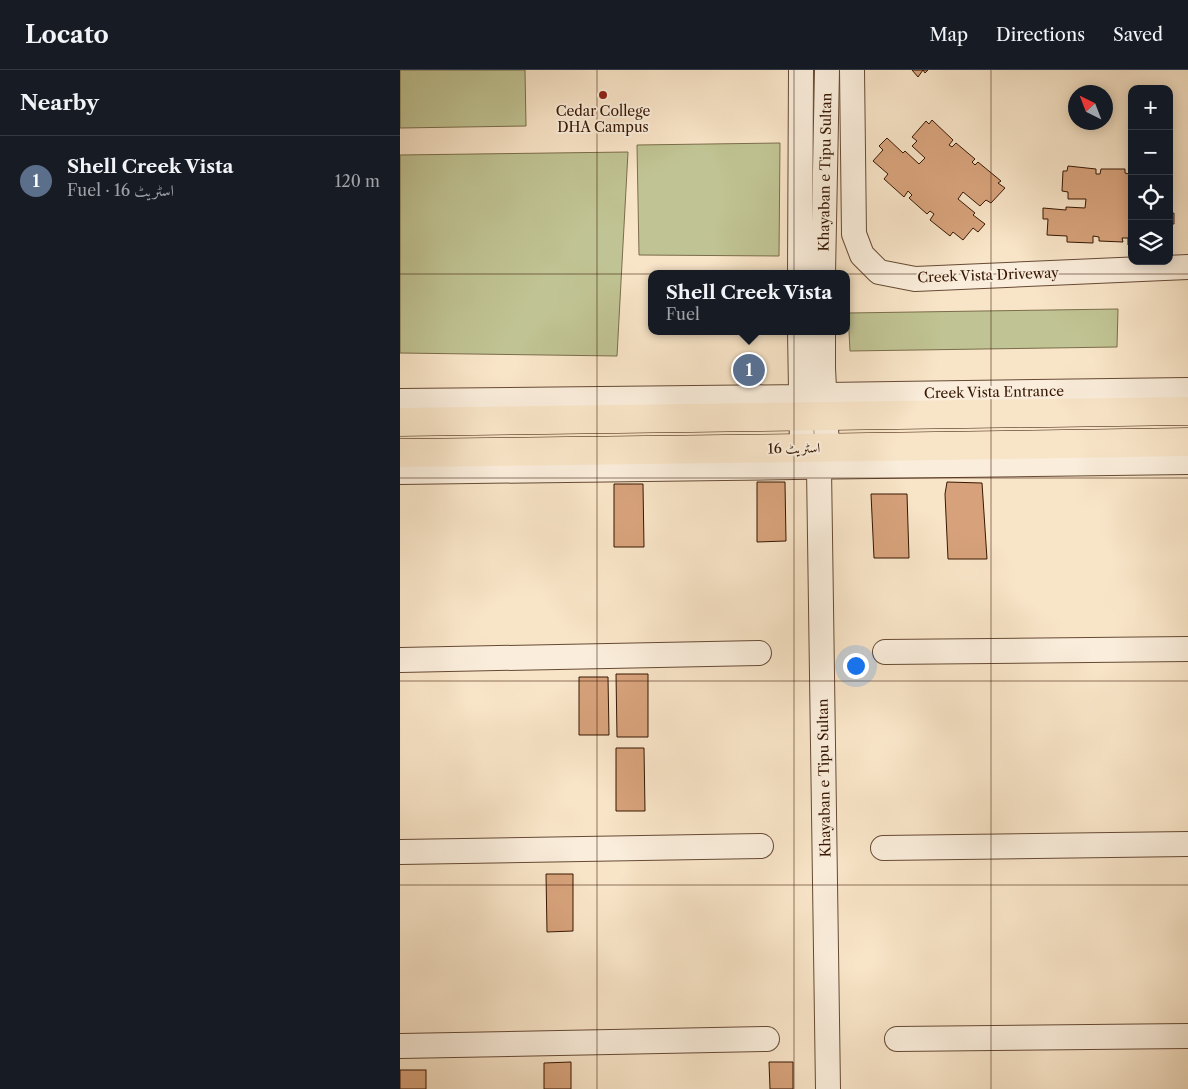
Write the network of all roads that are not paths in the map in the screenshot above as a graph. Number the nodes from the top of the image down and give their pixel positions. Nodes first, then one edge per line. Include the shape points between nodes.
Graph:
1 (800, 70) edge
2 (826, 70) edge
3 (852, 70) edge
4 (1188, 267) edge
5 (800, 270) edge
6 (823, 270) edge
7 (801, 335) edge
8 (821, 335) edge
9 (812, 368) junction
10 (1188, 390) edge
11 (400, 401) edge
12 (813, 407) junction
13 (1188, 412) edge
14 (400, 422) edge
15 (1188, 442) edge
16 (400, 453) edge
17 (816, 454) junction
18 (1188, 462) edge
19 (400, 472) edge
20 (1188, 649) edge
21 (885, 652) dead end
22 (759, 653) dead end
23 (400, 660) edge
24 (1188, 844) edge
25 (761, 846) dead end
26 (883, 848) dead end
27 (400, 852) edge
28 (1188, 1036) edge
29 (767, 1039) dead end
30 (897, 1039) dead end
31 (400, 1046) edge
32 (828, 1089) edge

1 - 5 street, Khayaban e Tipu Sultan
2 - 6 street, Khayaban e Tipu Sultan
3 - 4 street, Creek Vista Driveway via 854,234 862,255 879,272 915,279
7 - 9 street, Khayaban e Tipu Sultan
8 - 9 street, Khayaban e Tipu Sultan
9 - 12 street, Khayaban e Tipu Sultan
10 - 12 street, Creek Vista Entrance
11 - 12 street, Creek Vista Entrance
12 - 13 main road
12 - 14 main road
12 - 17 street, Khayaban e Tipu Sultan
15 - 17 main road, اسٹریٹ 16
16 - 17 main road, اسٹریٹ 16
17 - 18 street
17 - 19 street via 557,469
17 - 32 street, Khayaban e Tipu Sultan
20 - 21 street
22 - 23 street
24 - 26 street
25 - 27 street
28 - 30 street
29 - 31 street

